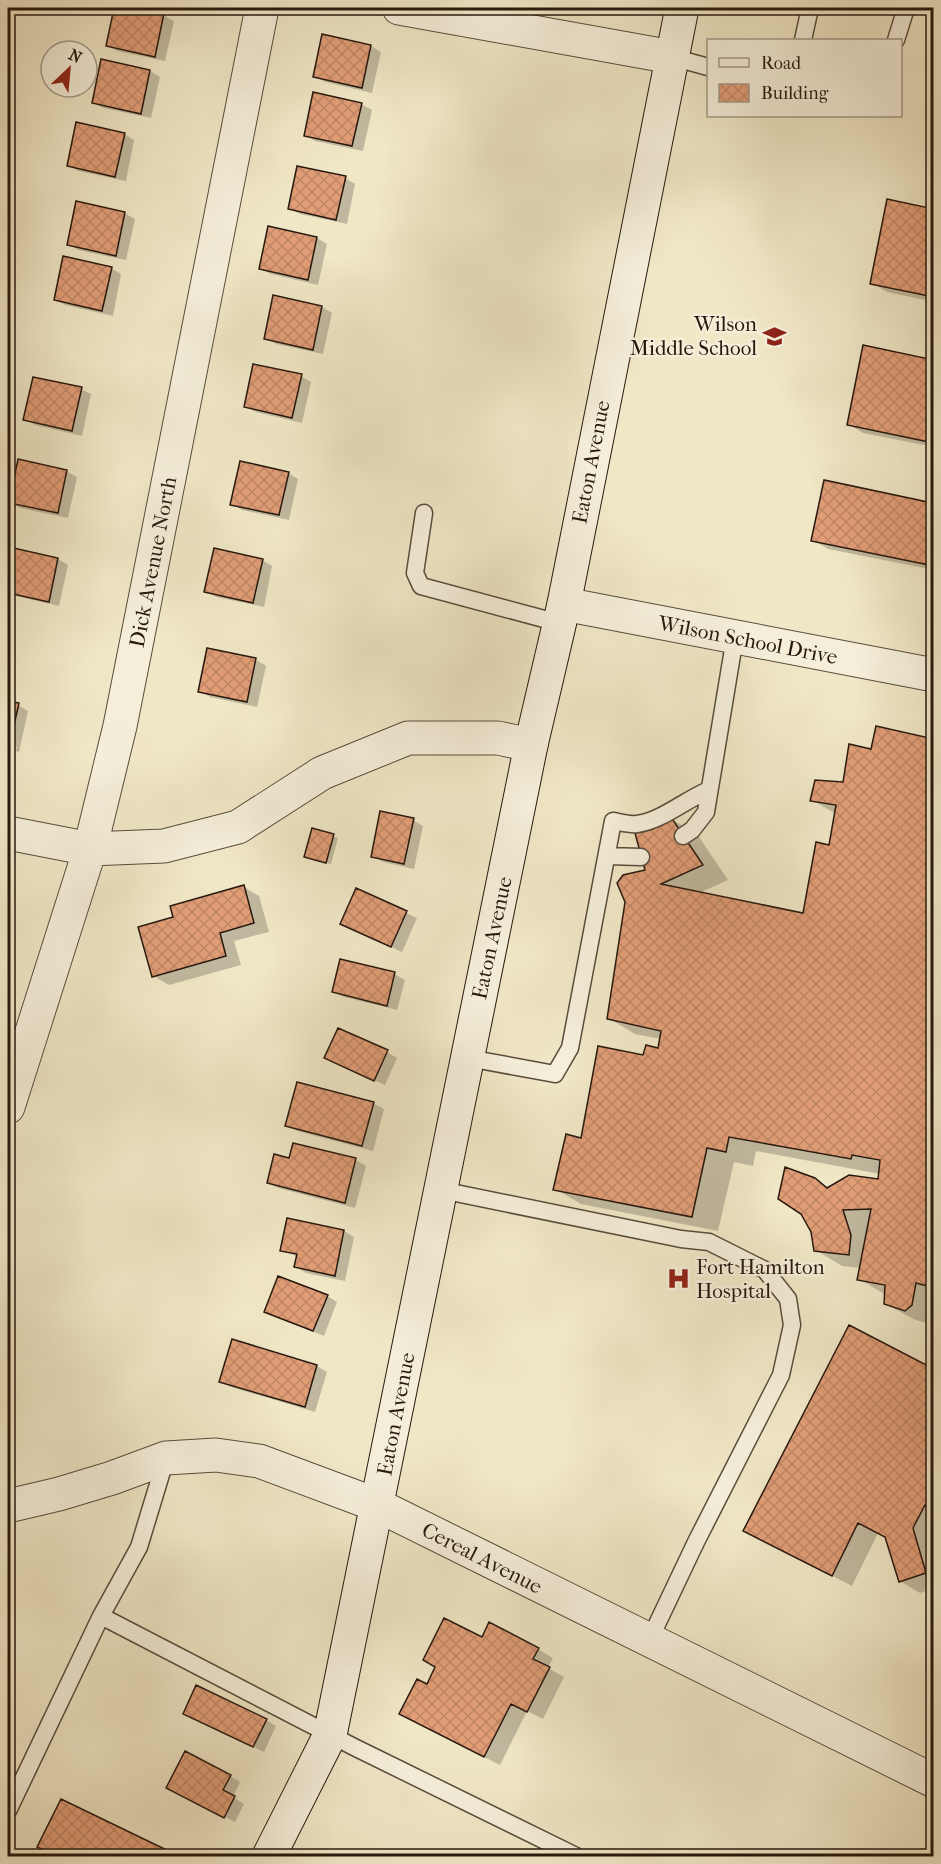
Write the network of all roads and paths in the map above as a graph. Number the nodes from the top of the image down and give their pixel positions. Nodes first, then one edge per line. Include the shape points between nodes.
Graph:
1 (262, 8) edge
2 (399, 8) edge
3 (682, 8) edge
4 (810, 8) edge
5 (906, 8) edge
6 (803, 39) edge
7 (896, 39) edge
8 (672, 57) junction
9 (707, 67) edge
10 (424, 513) dead end
11 (561, 614) junction
12 (735, 637) junction
13 (933, 675) edge
14 (531, 745) junction
15 (708, 790) junction
16 (8, 833) edge
17 (683, 836) dead end
18 (90, 849) junction
19 (607, 856) junction
20 (641, 857) dead end
21 (468, 1058) junction
22 (8, 1107) edge
23 (441, 1190) junction
24 (166, 1458) junction
25 (377, 1505) junction
26 (8, 1506) edge
27 (101, 1616) junction
28 (649, 1641) junction
29 (330, 1735) junction
30 (933, 1781) edge
31 (8, 1811) edge
32 (269, 1857) edge
33 (576, 1857) edge

1 - 18 street, Dick Avenue North via 120,726
2 - 8 street
3 - 8 street, Eaton Avenue
4 - 6 lane
5 - 7 lane
8 - 9 lane
8 - 11 street, Eaton Avenue
10 - 11 lane via 415,573 421,586
11 - 12 street, Wilson School Drive
11 - 14 street, Eaton Avenue
12 - 13 street, Wilson School Drive
12 - 15 lane
14 - 18 street via 498,738 408,738 322,772 238,827 164,846
14 - 21 street, Eaton Avenue
15 - 17 lane via 706,812
15 - 19 lane via 658,819 635,824 613,821
16 - 18 street
18 - 22 street, Dick Avenue North
19 - 20 lane
19 - 21 lane via 570,1048 555,1074
21 - 23 street, Eaton Avenue
23 - 25 street, Eaton Avenue
23 - 28 lane via 709,1242 765,1270 788,1299 792,1325 781,1376
24 - 25 street, Cereal Avenue via 216,1455 259,1461
24 - 26 street, Cereal Avenue via 112,1478
24 - 27 lane via 139,1547
25 - 28 street, Cereal Avenue
25 - 29 street, Eaton Avenue
27 - 29 lane
27 - 31 lane
28 - 30 street, Cereal Avenue
29 - 32 street, Eaton Avenue
29 - 33 lane

